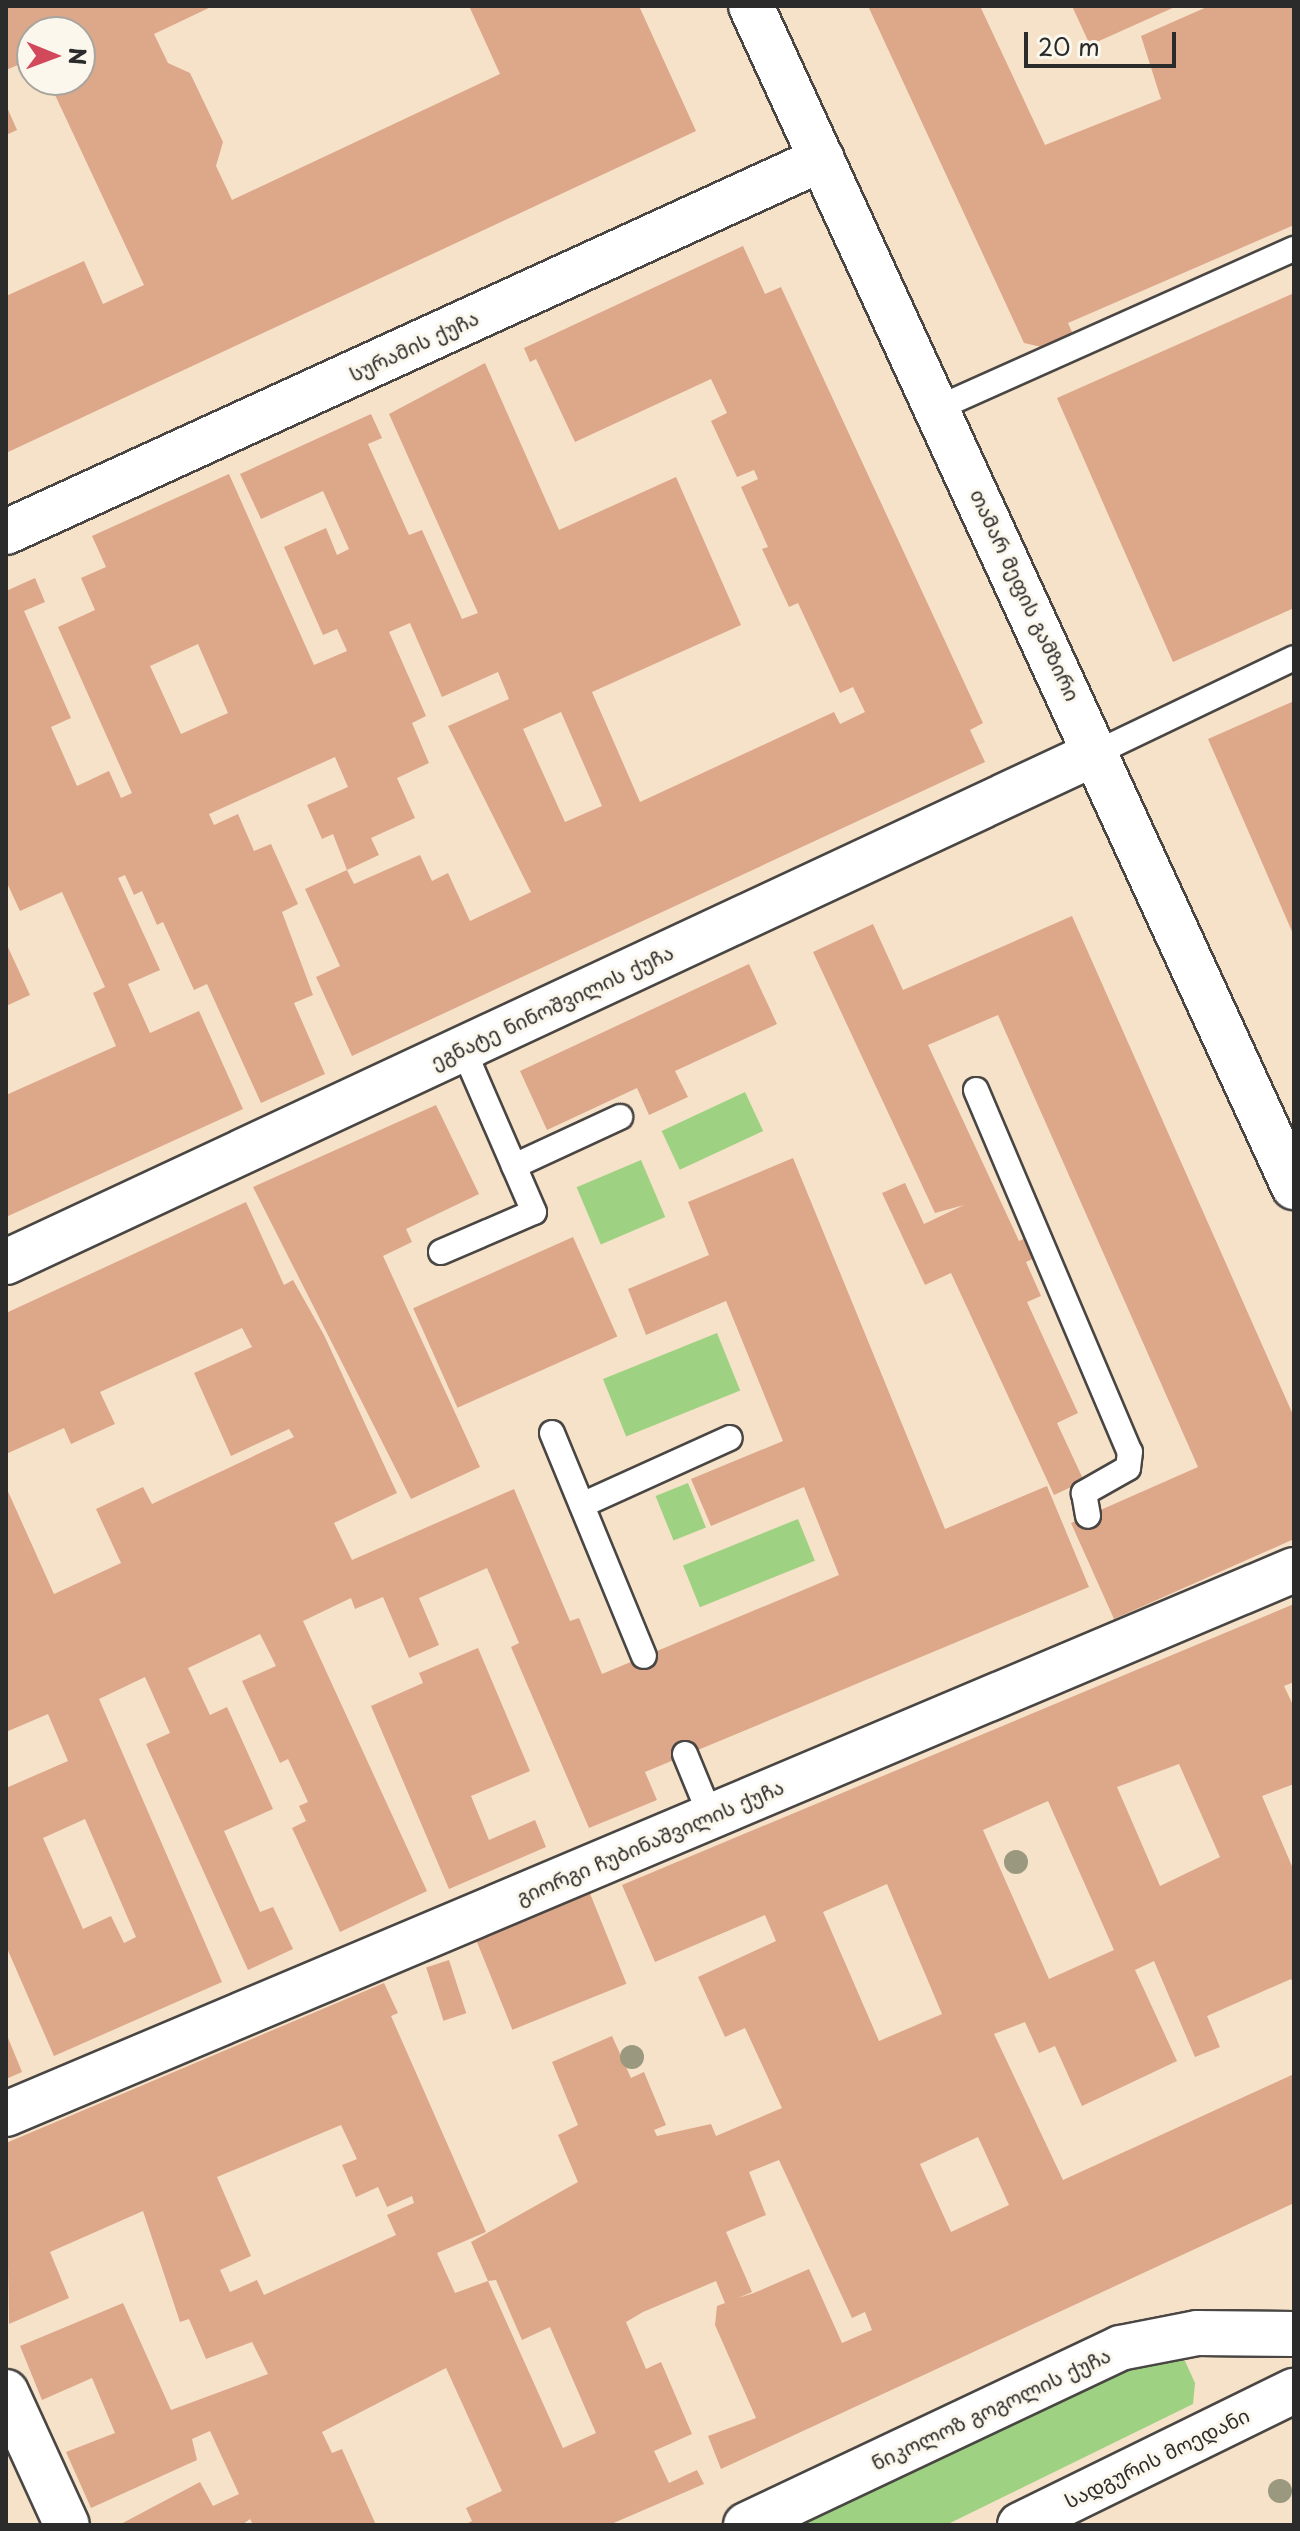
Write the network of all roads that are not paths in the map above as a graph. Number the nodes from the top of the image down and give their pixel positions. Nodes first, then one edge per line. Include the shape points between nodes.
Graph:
1 (751, 6) edge
2 (822, 159) junction
3 (1294, 249) edge
4 (938, 408) junction
5 (6, 532) edge
6 (1294, 658) edge
7 (1098, 752) junction
8 (463, 1049) junction
9 (976, 1090) dead end
10 (620, 1117) dead end
11 (514, 1166) junction
12 (1294, 1187) edge
13 (441, 1252) dead end
14 (6, 1262) edge
15 (552, 1433) dead end
16 (730, 1438) dead end
17 (582, 1505) junction
18 (1088, 1516) dead end
19 (1294, 1570) edge
20 (644, 1656) dead end
21 (685, 1754) dead end
22 (711, 1817) junction
23 (6, 2114) edge
24 (1294, 2334) edge
25 (1294, 2391) edge
26 (6, 2392) edge
27 (67, 2525) edge
28 (746, 2525) edge
29 (1020, 2525) edge

1 - 2 street, თამარ მეფის გამზირი
2 - 4 street, თამარ მეფის გამზირი
2 - 5 street, სურამის ქუჩა
3 - 4 lane
4 - 7 street, თამარ მეფის გამზირი
6 - 7 lane
7 - 8 street, ეგნატე ნინოშვილის ქუჩა
7 - 12 street, თამარ მეფის გამზირი
8 - 11 lane
8 - 14 street, ეგნატე ნინოშვილის ქუჩა
9 - 18 lane via 1130,1452 1128,1468 1084,1493
10 - 11 lane
11 - 13 lane via 534,1212
15 - 17 lane
16 - 17 lane
17 - 20 lane
19 - 22 street, გიორგი ჩუბინაშვილის ქუჩა via 1131,1625
21 - 22 lane
22 - 23 street, გიორგი ჩუბინაშვილის ქუჩა
24 - 28 street, ნიკოლოზ გოგოლის ქუჩა via 1197,2333 1120,2348
25 - 29 street, სადგურის მოედანი
26 - 27 street

